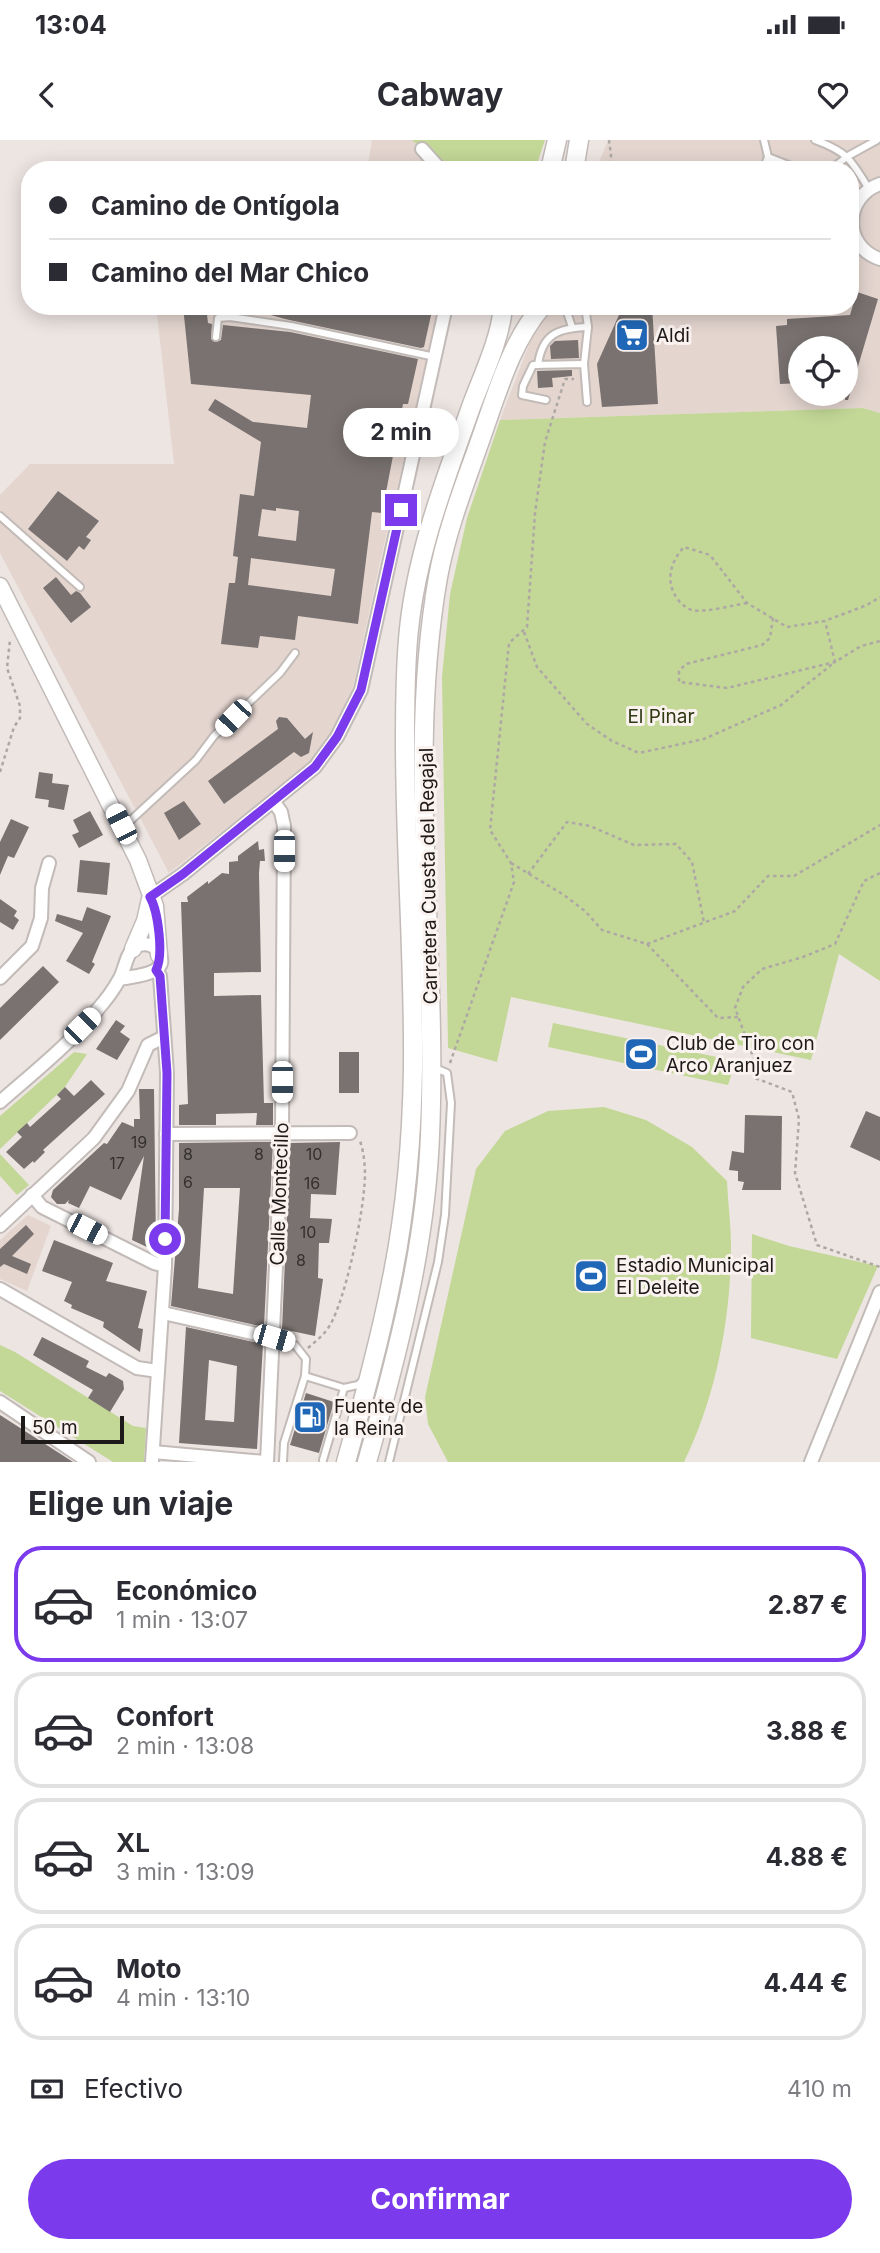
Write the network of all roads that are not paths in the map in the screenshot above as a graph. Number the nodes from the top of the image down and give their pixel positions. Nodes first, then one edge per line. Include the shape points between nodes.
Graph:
1 (557, 140) edge
2 (579, 140) edge
3 (764, 140) edge
4 (815, 140) edge
5 (877, 140) edge
6 (422, 149) dead end
7 (848, 156) junction
8 (768, 157) junction
9 (433, 161) edge
10 (552, 161) edge
11 (576, 161) edge
12 (767, 161) edge
13 (778, 161) edge
14 (842, 161) edge
15 (852, 161) edge
16 (859, 169) edge
17 (875, 187) edge
18 (859, 199) edge
19 (859, 244) edge
20 (859, 249) edge
21 (864, 250) junction
22 (880, 259) edge
23 (444, 315) edge
24 (502, 315) edge
25 (535, 315) edge
26 (569, 315) edge
27 (586, 315) edge
28 (572, 327) junction
29 (587, 327) junction
30 (216, 337) dead end
31 (436, 357) junction
32 (584, 364) junction
33 (538, 365) junction
34 (545, 400) dead end
35 (587, 402) dead end
36 (0, 516) edge
37 (0, 586) edge
38 (80, 587) dead end
39 (295, 653) dead end
40 (274, 802) junction
41 (121, 824) junction
42 (49, 863) dead end
43 (150, 897) junction
44 (131, 954) junction
45 (158, 962) junction
46 (142, 975) junction
47 (0, 978) edge
48 (120, 979) junction
49 (164, 1037) junction
50 (440, 1070) junction
51 (0, 1102) edge
52 (350, 1133) road end
53 (166, 1134) junction
54 (282, 1135) junction
55 (32, 1195) junction
56 (0, 1226) edge
57 (164, 1266) junction
58 (0, 1289) edge
59 (880, 1292) edge
60 (163, 1313) junction
61 (274, 1338) junction
62 (158, 1371) junction
63 (370, 1375) junction
64 (305, 1376) junction
65 (344, 1388) junction
66 (0, 1402) edge
67 (153, 1457) edge
68 (324, 1461) edge
69 (89, 1462) edge
70 (266, 1462) edge
71 (273, 1462) edge
72 (284, 1462) edge
73 (346, 1462) edge
74 (367, 1462) edge
75 (389, 1462) edge
76 (811, 1462) edge

1 - 10 main road
2 - 11 main road
3 - 8 lane
4 - 7 lane
5 - 7 lane
6 - 9 street
7 - 14 lane
7 - 15 lane
8 - 12 lane
8 - 13 lane
16 - 17 lane
17 - 18 street
19 - 21 street
20 - 21 street
21 - 22 street
23 - 31 street
24 - 63 main road, Carretera Cuesta del Regajal via 435,507 418,569 409,628 405,788 413,1064 410,1138 393,1275
25 - 50 main road, Carretera Cuesta del Regajal via 511,356 454,512 437,585 427,665 425,787
26 - 28 lane
27 - 29 lane
28 - 29 lane
28 - 33 lane via 547,338
29 - 32 lane
30 - 31 lane via 218,318 230,317
31 - 40 street via 361,690 337,737 315,767
32 - 33 lane
32 - 35 lane
33 - 34 lane via 533,365 522,396
36 - 38 lane
37 - 41 street
39 - 41 lane via 196,760
40 - 43 street
40 - 54 street, Calle Montecillo via 284,826
41 - 43 street
42 - 47 street via 32,946
43 - 44 street
43 - 45 street via 155,905
44 - 45 street via 148,944
44 - 46 street via 132,970
44 - 48 street
45 - 46 street
45 - 49 street
46 - 48 street
48 - 51 street via 98,1010
49 - 53 street
49 - 55 street via 148,1045 128,1091 103,1128
50 - 74 main road, Carretera Cuesta del Regajal via 420,1231 401,1335
50 - 75 lane via 451,1103 445,1215 438,1262
52 - 54 street
53 - 54 street
53 - 57 street
54 - 61 street, Calle Montecillo
55 - 56 street
55 - 57 street via 42,1207
57 - 60 street
58 - 62 street via 137,1368
59 - 76 street
60 - 61 street
60 - 62 street
61 - 64 lane via 302,1351
61 - 70 street, Calle Montecillo
62 - 67 street
63 - 65 lane via 358,1385
63 - 73 main road, Carretera Cuesta del Regajal
64 - 65 lane
64 - 72 lane via 284,1443
65 - 68 lane
66 - 69 street
67 - 70 street
71 - 72 lane

